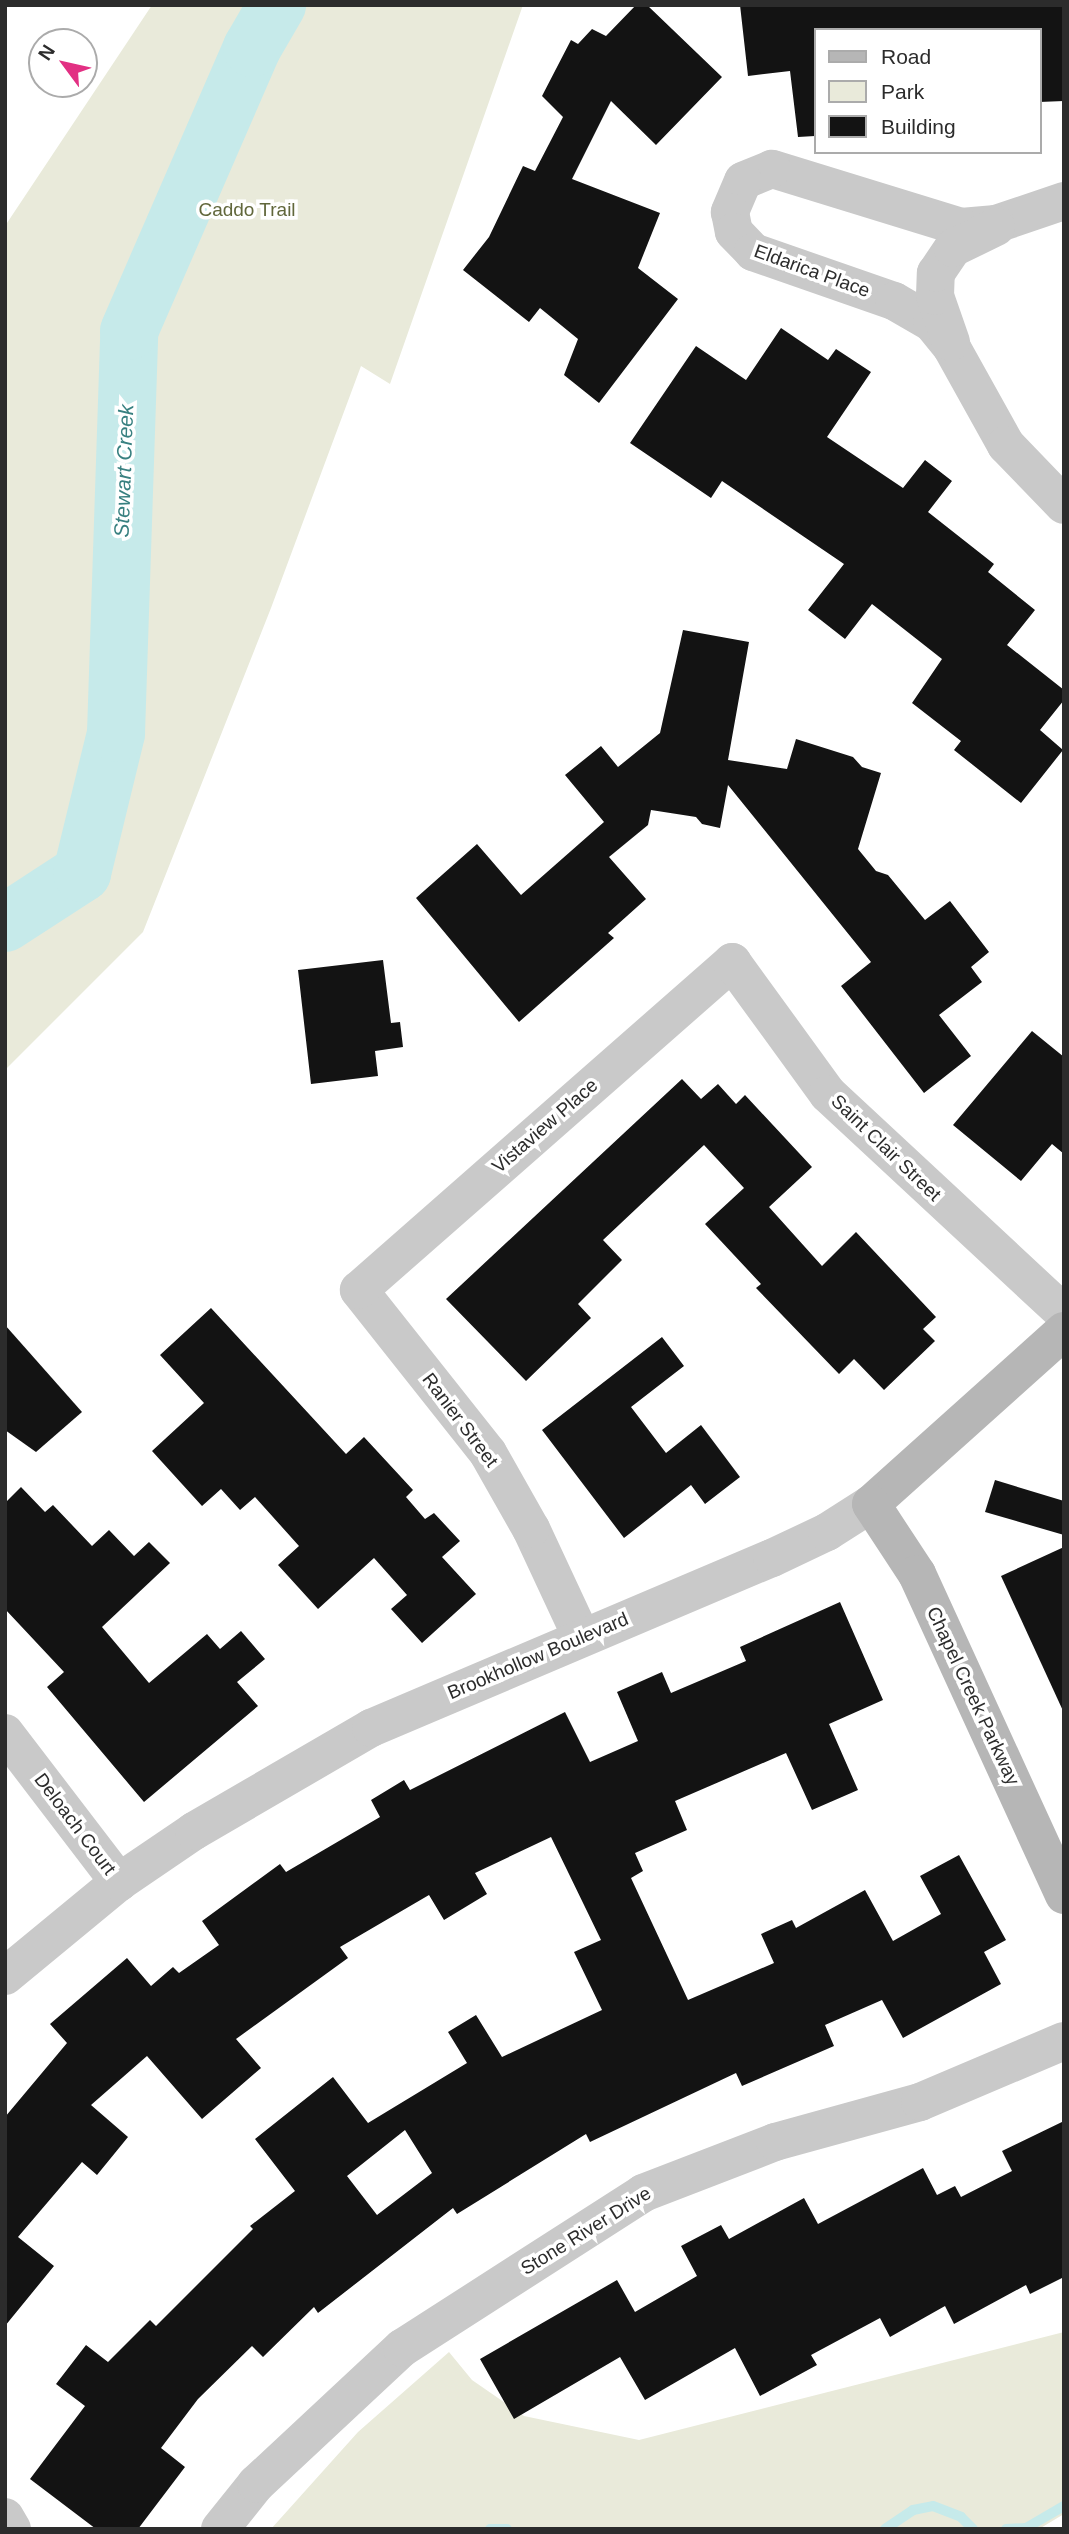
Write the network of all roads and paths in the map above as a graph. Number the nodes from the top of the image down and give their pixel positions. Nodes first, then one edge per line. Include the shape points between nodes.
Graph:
1 (1064, 201) edge
2 (1017, 216) junction
3 (960, 363) junction
4 (1064, 505) edge
5 (732, 962) joint
6 (359, 1290) joint
7 (1064, 1313) edge
8 (1064, 1331) edge
9 (871, 1504) junction
10 (581, 1636) junction
11 (5, 1733) edge
12 (119, 1882) junction
13 (1064, 1895) edge
14 (5, 1976) edge
15 (1064, 2042) edge
16 (5, 2517) edge
17 (12, 2529) edge
18 (220, 2529) edge

1 - 2 street, Eldarica Place
2 - 3 street, Eldarica Place via 953,248 936,273 935,296
2 - 3 street, Eldarica Place via 979,226 945,224 778,169 749,177 732,199 732,226 748,248 909,307 939,330
3 - 4 street, Eldarica Place via 1006,445
5 - 6 street, Vistaview Place
5 - 7 street, Saint Clair Street via 828,1094
6 - 10 street, Ranier Street via 488,1453 531,1529
8 - 9 street, Brookhollow Boulevard
9 - 10 street, Brookhollow Boulevard via 827,1532 772,1558
9 - 13 street, Chapel Creek Parkway via 917,1574
10 - 12 street, Brookhollow Boulevard via 371,1728 194,1830
11 - 12 street, Deloach Court
12 - 14 street, Brookhollow Boulevard
15 - 18 street, Stone River Drive via 920,2102 775,2141 643,2193 402,2348 256,2484
16 - 17 street

